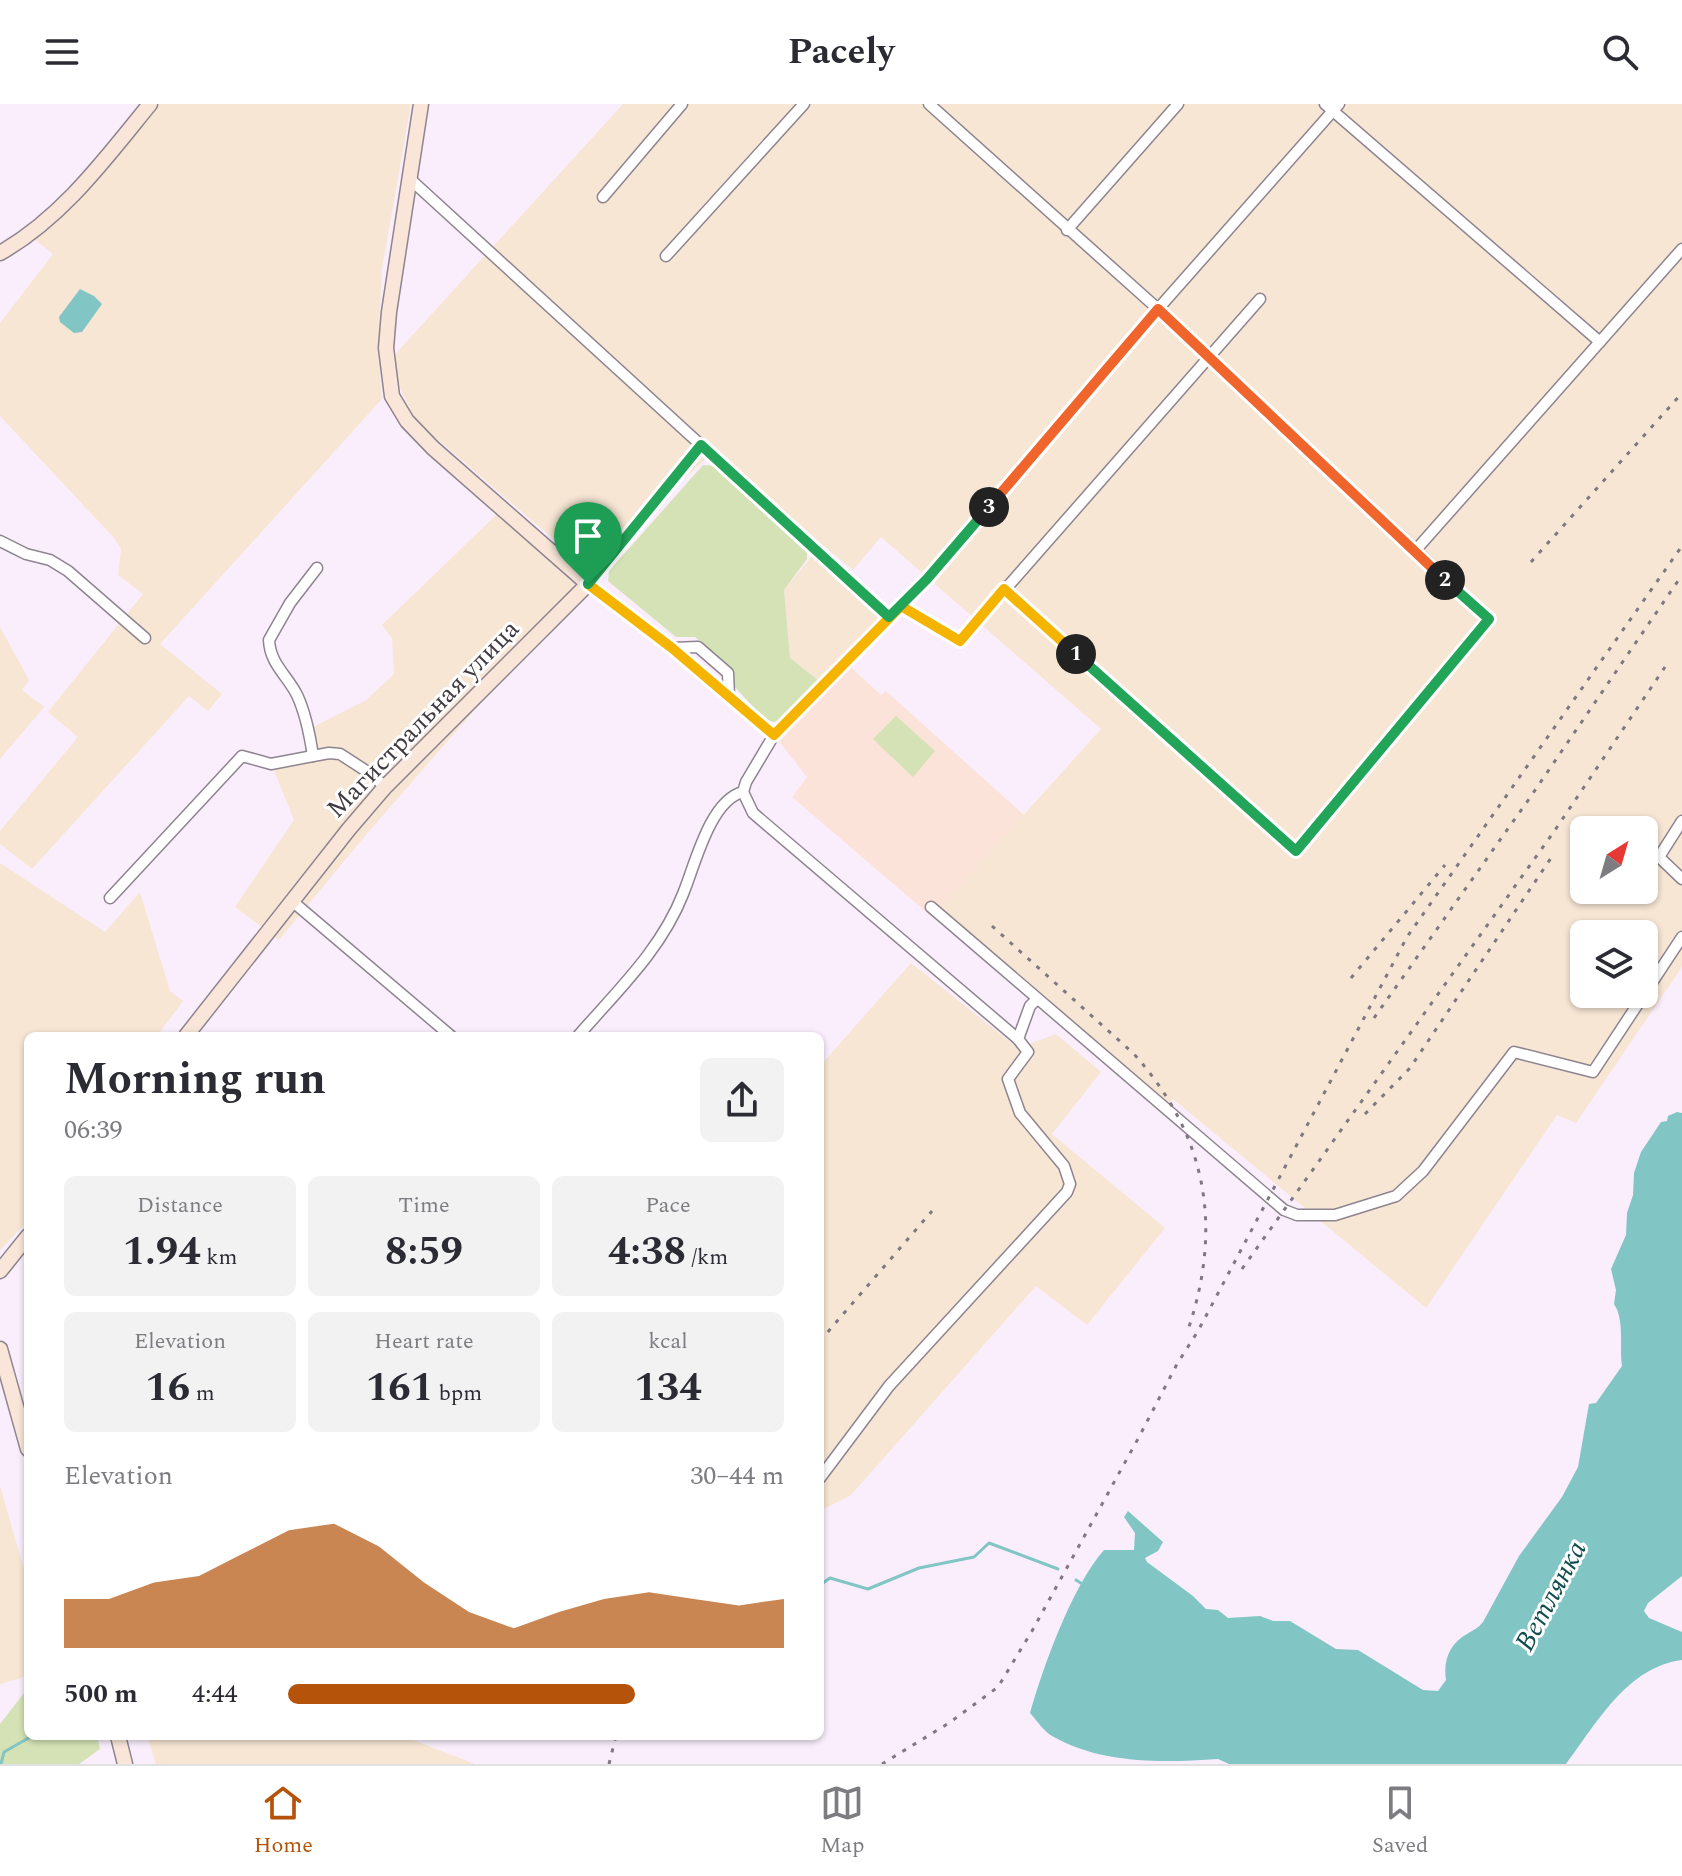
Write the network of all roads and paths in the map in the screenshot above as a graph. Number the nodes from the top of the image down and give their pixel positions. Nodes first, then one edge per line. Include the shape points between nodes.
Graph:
1 (150, 104) edge
2 (421, 104) edge
3 (682, 104) edge
4 (804, 104) edge
5 (929, 104) edge
6 (1178, 104) edge
7 (1332, 106) edge
8 (410, 179) junction
9 (603, 197) dead end
10 (1067, 230) junction
11 (1682, 249) edge
12 (0, 253) edge
13 (666, 256) dead end
14 (1260, 299) dead end
15 (1158, 309) junction
16 (1600, 342) junction
17 (1211, 358) junction
18 (701, 445) junction
19 (0, 541) edge
20 (1414, 552) junction
21 (317, 568) dead end
22 (588, 584) junction
23 (1004, 589) junction
24 (901, 606) junction
25 (889, 617) junction
26 (145, 638) dead end
27 (672, 648) junction
28 (729, 697) junction
29 (774, 735) junction
30 (313, 756) junction
31 (385, 787) junction
32 (743, 792) junction
33 (1682, 821) edge
34 (1682, 879) edge
35 (110, 898) dead end
36 (292, 901) junction
37 (931, 907) dead end
38 (1682, 937) edge
39 (1036, 1000) junction
40 (189, 1032) edge
41 (446, 1032) edge
42 (581, 1032) edge
43 (1018, 1039) junction
44 (24, 1241) edge
45 (0, 1271) edge
46 (0, 1349) edge
47 (24, 1435) edge
48 (824, 1473) edge
49 (119, 1740) edge
50 (125, 1764) edge

1 - 12 main road via 37,230
2 - 8 main road
3 - 9 street
4 - 13 street
5 - 10 street
6 - 10 street
7 - 15 street
7 - 16 street
8 - 18 street
8 - 22 main road via 386,348 392,396 433,448
10 - 15 street
11 - 16 street
14 - 17 street
15 - 17 street
15 - 24 street
16 - 20 street
17 - 20 street
17 - 23 street
18 - 22 street
18 - 25 street
19 - 26 street via 68,571
20 - 23 street via 1489,619 1296,851
21 - 30 street via 269,640 275,665 298,696
22 - 27 street
22 - 31 main road, Магистральная улица
23 - 24 street via 960,641
24 - 25 street
25 - 29 street
27 - 28 street
27 - 28 street via 698,647 728,673
28 - 29 street
29 - 32 street
30 - 31 street via 340,754
30 - 35 street via 271,764 242,756
31 - 36 main road, Магистральная улица
32 - 42 street via 717,811 660,940
32 - 43 street via 753,813
33 - 34 street via 1659,857
36 - 40 main road, Магистральная улица
36 - 41 street
37 - 39 street
38 - 39 street via 1593,1072 1514,1052 1423,1171 1396,1196 1335,1215 1284,1210
39 - 43 street
43 - 48 street via 1028,1052 1008,1079 1020,1113 1064,1166 1067,1192 881,1395
44 - 45 main road
46 - 47 main road
49 - 50 main road

